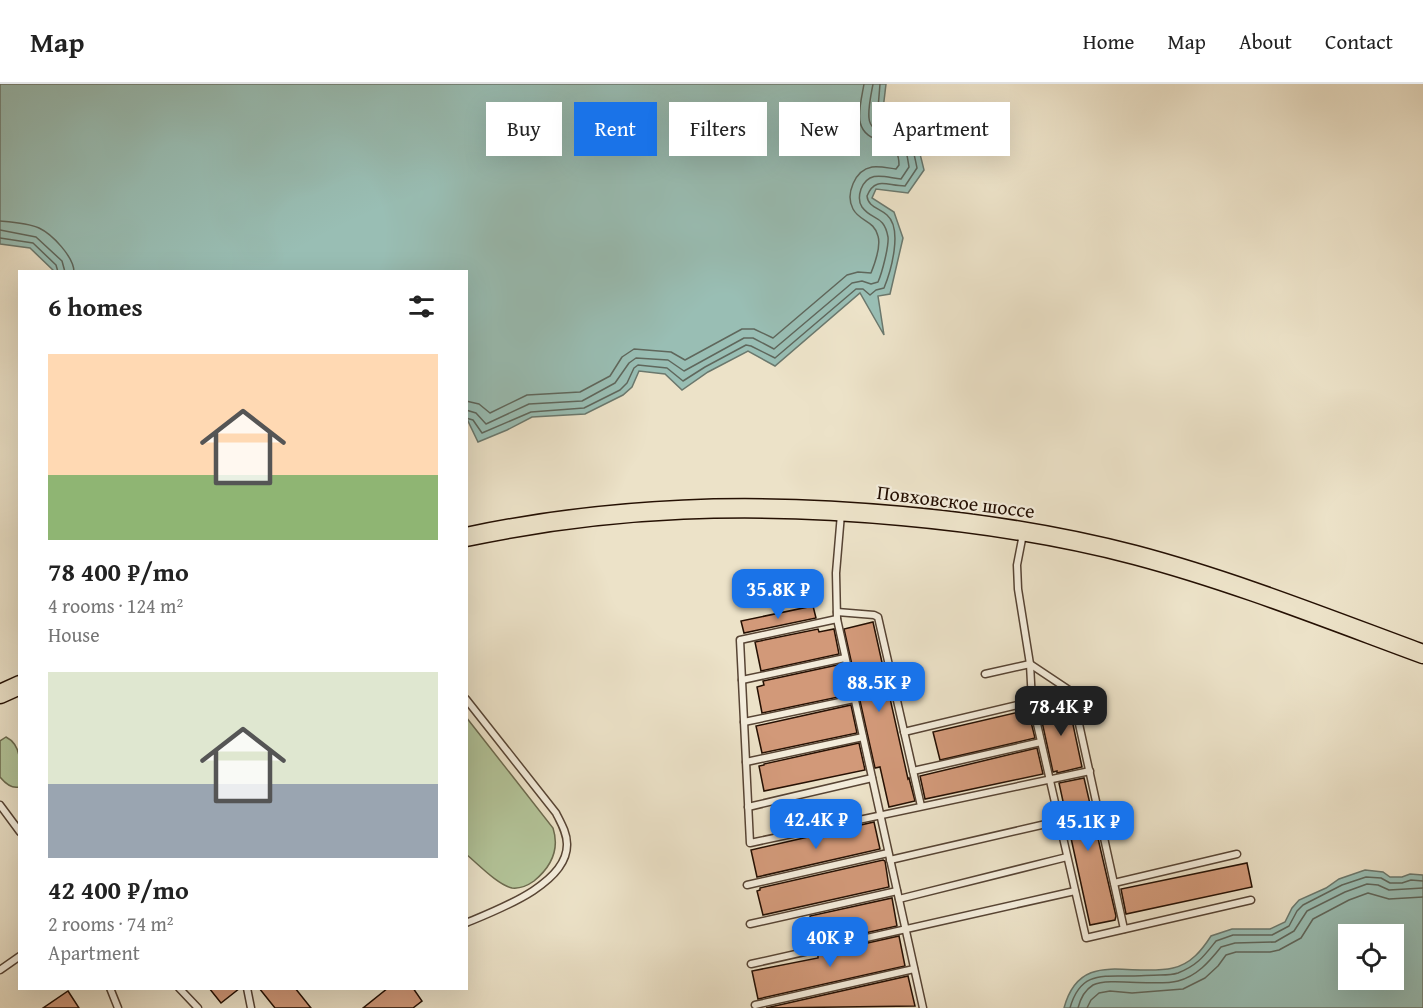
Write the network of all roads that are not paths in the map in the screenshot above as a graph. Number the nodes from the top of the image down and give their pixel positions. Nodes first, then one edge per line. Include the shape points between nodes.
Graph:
1 (842, 510) junction
2 (1024, 531) junction
3 (468, 537) edge
4 (837, 615) junction
5 (1423, 654) edge
6 (845, 658) junction
7 (1030, 664) junction
8 (985, 674) dead end
9 (742, 680) junction
10 (18, 686) edge
11 (1072, 692) junction
12 (0, 694) edge
13 (854, 699) junction
14 (468, 702) edge
15 (1032, 702) junction
16 (744, 722) junction
17 (904, 732) junction
18 (862, 737) junction
19 (1041, 742) junction
20 (746, 762) junction
21 (913, 771) junction
22 (1090, 771) junction
23 (872, 777) junction
24 (1050, 780) junction
25 (0, 805) edge
26 (921, 806) junction
27 (748, 807) junction
28 (880, 816) junction
29 (1059, 821) junction
30 (18, 829) edge
31 (1237, 854) dead end
32 (889, 856) junction
33 (1067, 857) junction
34 (1114, 883) junction
35 (747, 885) dead end
36 (897, 891) junction
37 (1075, 891) junction
38 (899, 899) junction
39 (1251, 900) dead end
40 (468, 922) edge
41 (750, 924) dead end
42 (1124, 929) junction
43 (906, 930) junction
44 (18, 957) edge
45 (751, 964) dead end
46 (914, 969) junction
47 (0, 970) edge
48 (111, 990) edge
49 (181, 990) edge
50 (247, 990) edge
51 (755, 1005) dead end
52 (118, 1008) edge
53 (198, 1008) edge
54 (251, 1008) edge
55 (923, 1008) edge

1 - 2 main road, Повховское шоссе
1 - 3 main road, Повховское шоссе via 729,507 647,511 580,517
1 - 4 lane via 837,543
2 - 5 main road, Повховское шоссе via 1186,569
2 - 7 lane via 1017,565 1018,589
4 - 6 lane
4 - 9 lane via 740,639
4 - 17 lane via 878,617
6 - 9 lane
6 - 13 lane
7 - 8 lane
7 - 11 lane
7 - 15 lane
9 - 16 lane
10 - 12 main road
11 - 15 lane
11 - 22 lane
13 - 16 lane
13 - 18 lane
14 - 40 lane via 556,813 567,842 566,856 548,879 510,904
15 - 17 lane
15 - 19 lane
16 - 20 lane
17 - 21 lane
18 - 20 lane
18 - 23 lane
19 - 21 lane
19 - 24 lane
20 - 27 lane
21 - 26 lane
22 - 24 lane
22 - 34 lane
23 - 27 lane
23 - 28 lane
24 - 26 lane
24 - 29 lane
25 - 30 lane
26 - 28 lane
27 - 28 lane via 750,843
28 - 32 lane
29 - 32 lane
29 - 33 lane
31 - 34 lane
32 - 35 lane
32 - 36 lane
33 - 37 lane
33 - 38 lane
34 - 42 lane
36 - 38 lane
36 - 41 lane
37 - 42 lane via 1086,938
37 - 43 lane
38 - 43 lane
39 - 42 lane
43 - 45 lane
43 - 46 lane
44 - 47 lane
46 - 51 lane
46 - 55 lane
48 - 52 lane
49 - 53 lane
50 - 54 lane

